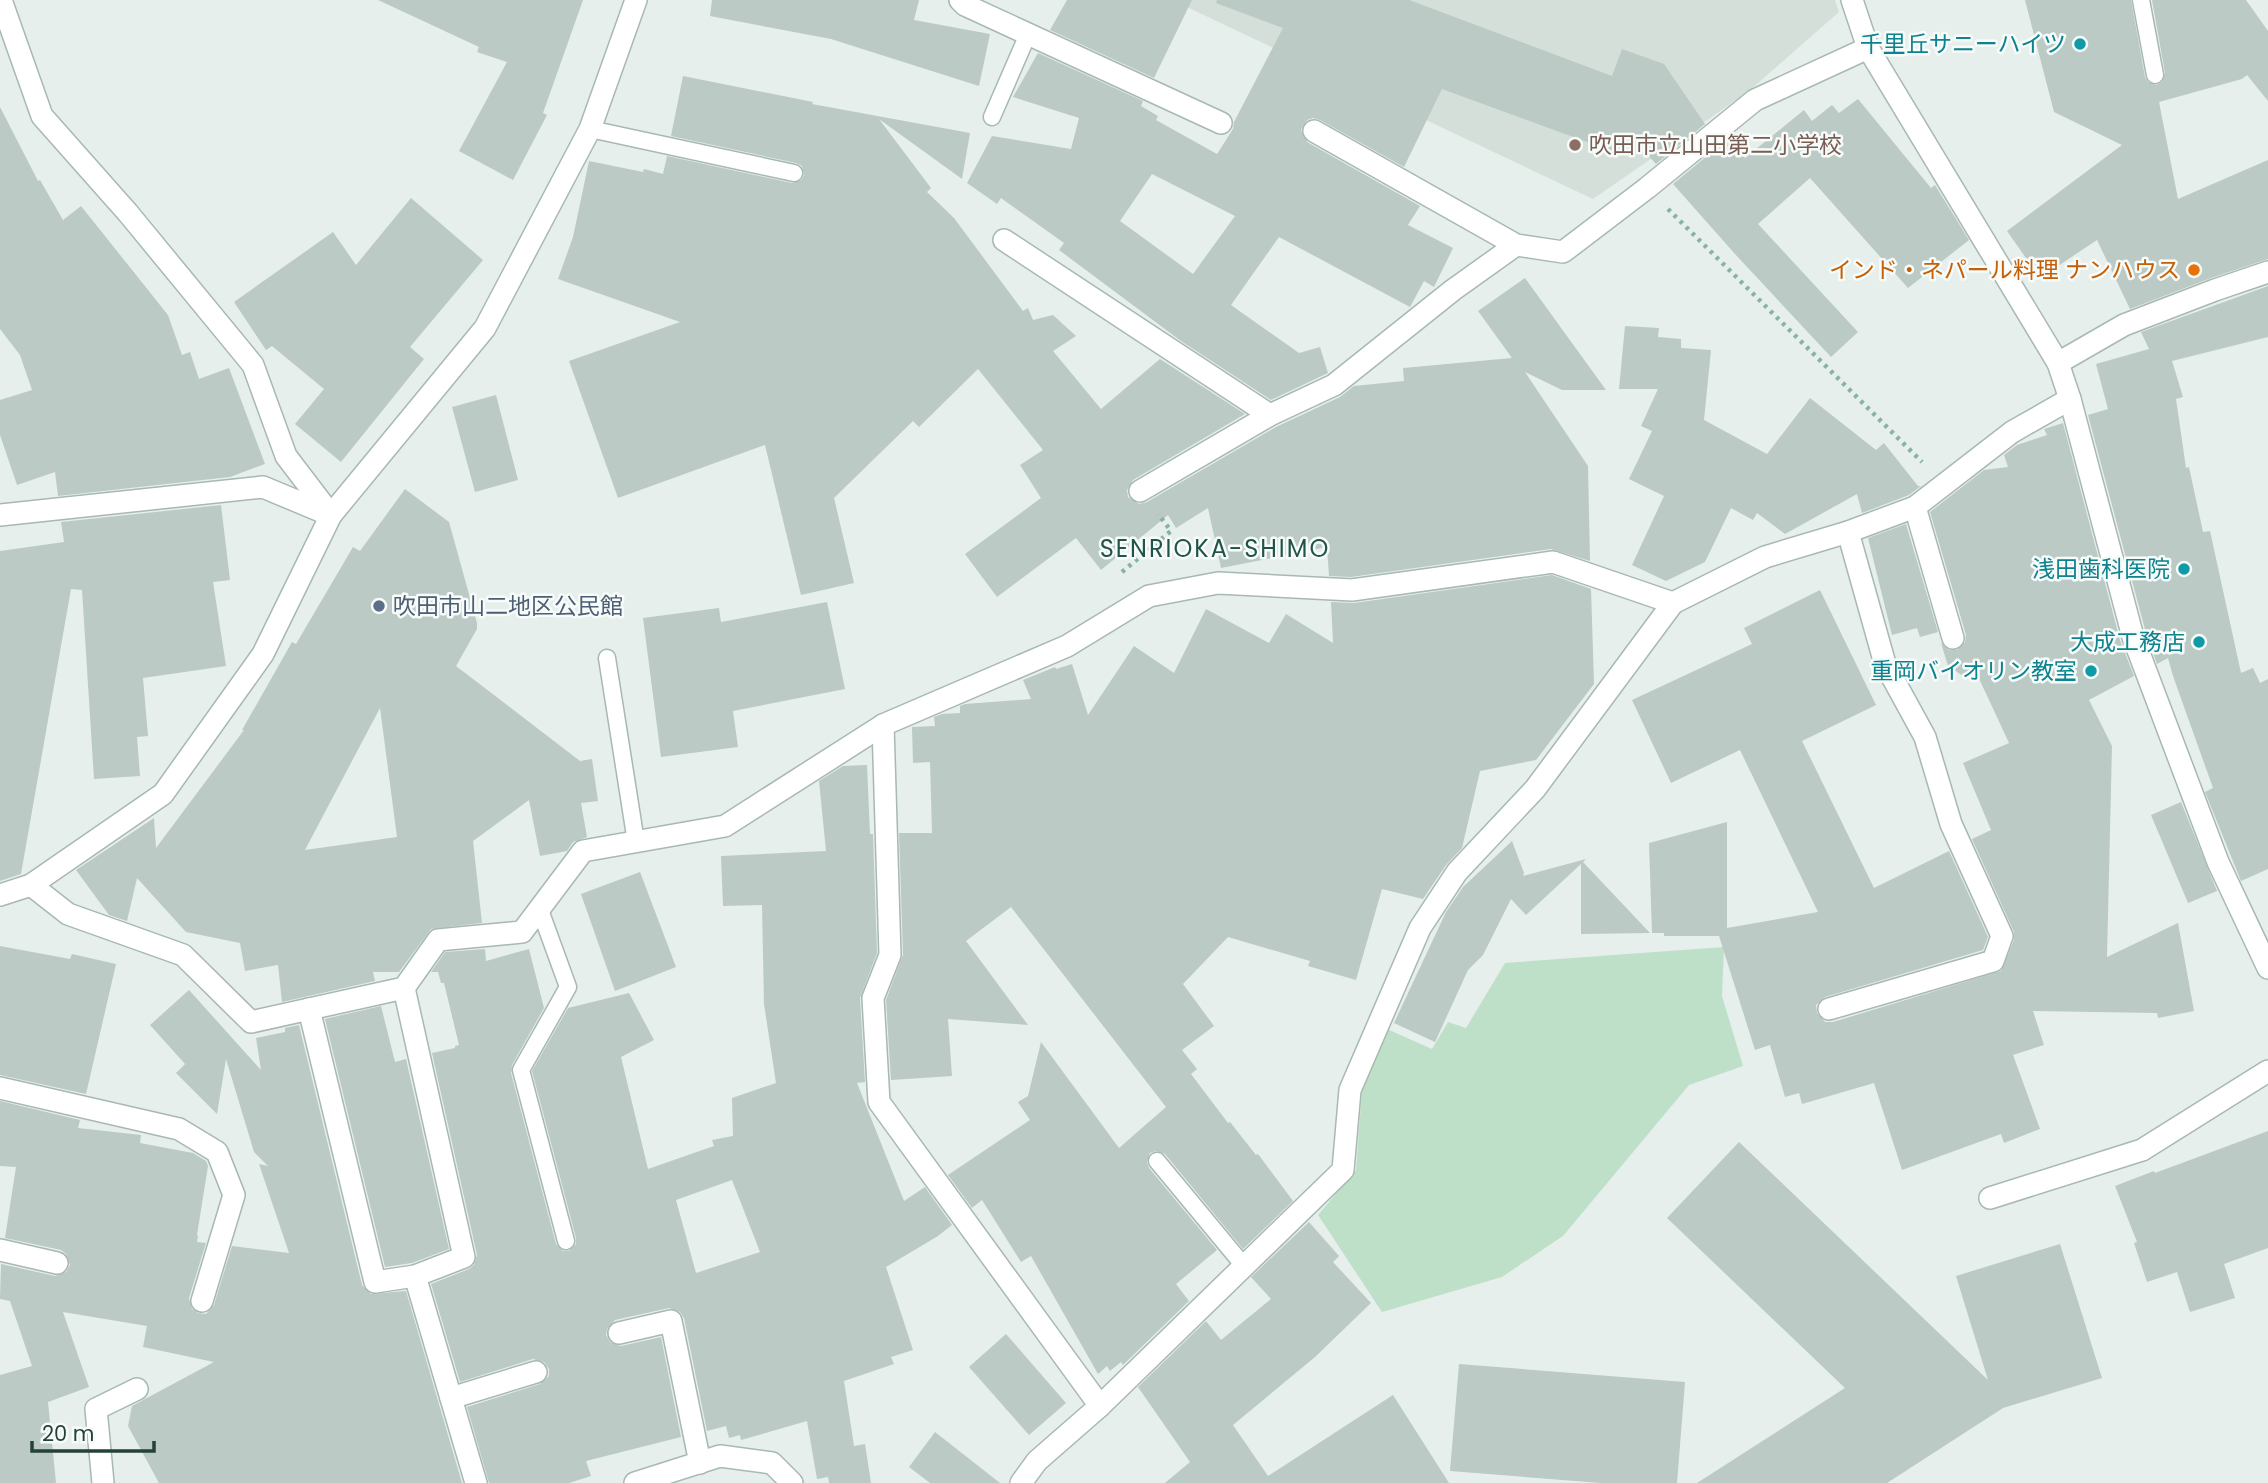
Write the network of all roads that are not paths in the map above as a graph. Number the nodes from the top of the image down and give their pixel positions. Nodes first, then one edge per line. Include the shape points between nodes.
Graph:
1 (1, 0) edge
2 (636, 0) edge
3 (960, 0) edge
4 (1852, 0) edge
5 (2141, 0) edge
6 (1028, 34) junction
7 (1868, 48) junction
8 (2155, 75) dead end
9 (992, 117) dead end
10 (1221, 123) dead end
11 (590, 129) junction
12 (1314, 131) dead end
13 (794, 173) dead end
14 (1004, 240) dead end
15 (1516, 245) junction
16 (2268, 272) edge
17 (2058, 363) junction
18 (2070, 400) junction
19 (1270, 415) junction
20 (1140, 491) road end
21 (1915, 507) junction
22 (0, 515) edge
23 (331, 515) junction
24 (1848, 533) junction
25 (1673, 603) junction
26 (1953, 638) dead end
27 (607, 657) dead end
28 (883, 725) junction
29 (636, 842) junction
30 (31, 885) junction
31 (0, 895) edge
32 (540, 910) junction
33 (2268, 968) edge
34 (404, 988) junction
35 (309, 1009) junction
36 (1829, 1009) dead end
37 (2268, 1071) edge
38 (0, 1088) edge
39 (1157, 1161) dead end
40 (1990, 1198) dead end
41 (566, 1241) dead end
42 (0, 1250) edge
43 (57, 1263) dead end
44 (1244, 1266) junction
45 (415, 1276) junction
46 (202, 1300) dead end
47 (619, 1333) dead end
48 (536, 1372) dead end
49 (137, 1389) dead end
50 (451, 1398) junction
51 (1100, 1406) junction
52 (700, 1463) junction
53 (103, 1483) edge
54 (477, 1483) edge
55 (635, 1483) edge
56 (792, 1483) edge
57 (1021, 1483) edge

1 - 23 street via 42,116 253,365 286,456
2 - 11 street
3 - 6 street
4 - 7 street
5 - 8 lane
6 - 9 lane
6 - 10 street
7 - 15 street via 1755,100 1563,252
7 - 17 street
11 - 13 lane
11 - 23 street via 485,328
12 - 15 street
14 - 19 street
15 - 19 street via 1334,385
16 - 17 street via 2124,325
17 - 18 street
18 - 21 street via 2012,432
18 - 33 street via 2133,637 2218,862
19 - 20 street
21 - 24 street
21 - 26 street
22 - 23 street via 263,487
23 - 30 street via 263,654 163,794
24 - 25 street via 1765,557
24 - 36 street via 1885,664 1924,737 1951,824 2002,936 1993,961
25 - 28 street via 1553,562 1352,590 1218,583 1149,596 1067,646
25 - 44 street via 1535,789 1457,872 1420,928 1350,1090 1343,1170
27 - 29 lane
28 - 29 street via 725,827
28 - 51 street via 890,956 873,998 879,1102
29 - 32 street via 583,851
30 - 31 street
30 - 35 street via 68,914 183,956 251,1023
32 - 34 street via 522,932 438,940
32 - 41 lane via 568,987 521,1070
34 - 35 street
34 - 45 street via 464,1257
35 - 45 street via 375,1282
37 - 40 street via 2142,1150
38 - 46 street via 179,1129 217,1152 234,1195
39 - 44 lane
42 - 43 street
44 - 51 street
45 - 50 street
47 - 52 street via 671,1321
48 - 50 street
49 - 53 street via 96,1409
50 - 54 street
51 - 57 street via 1037,1461
52 - 55 street
52 - 56 street via 720,1456 772,1463

